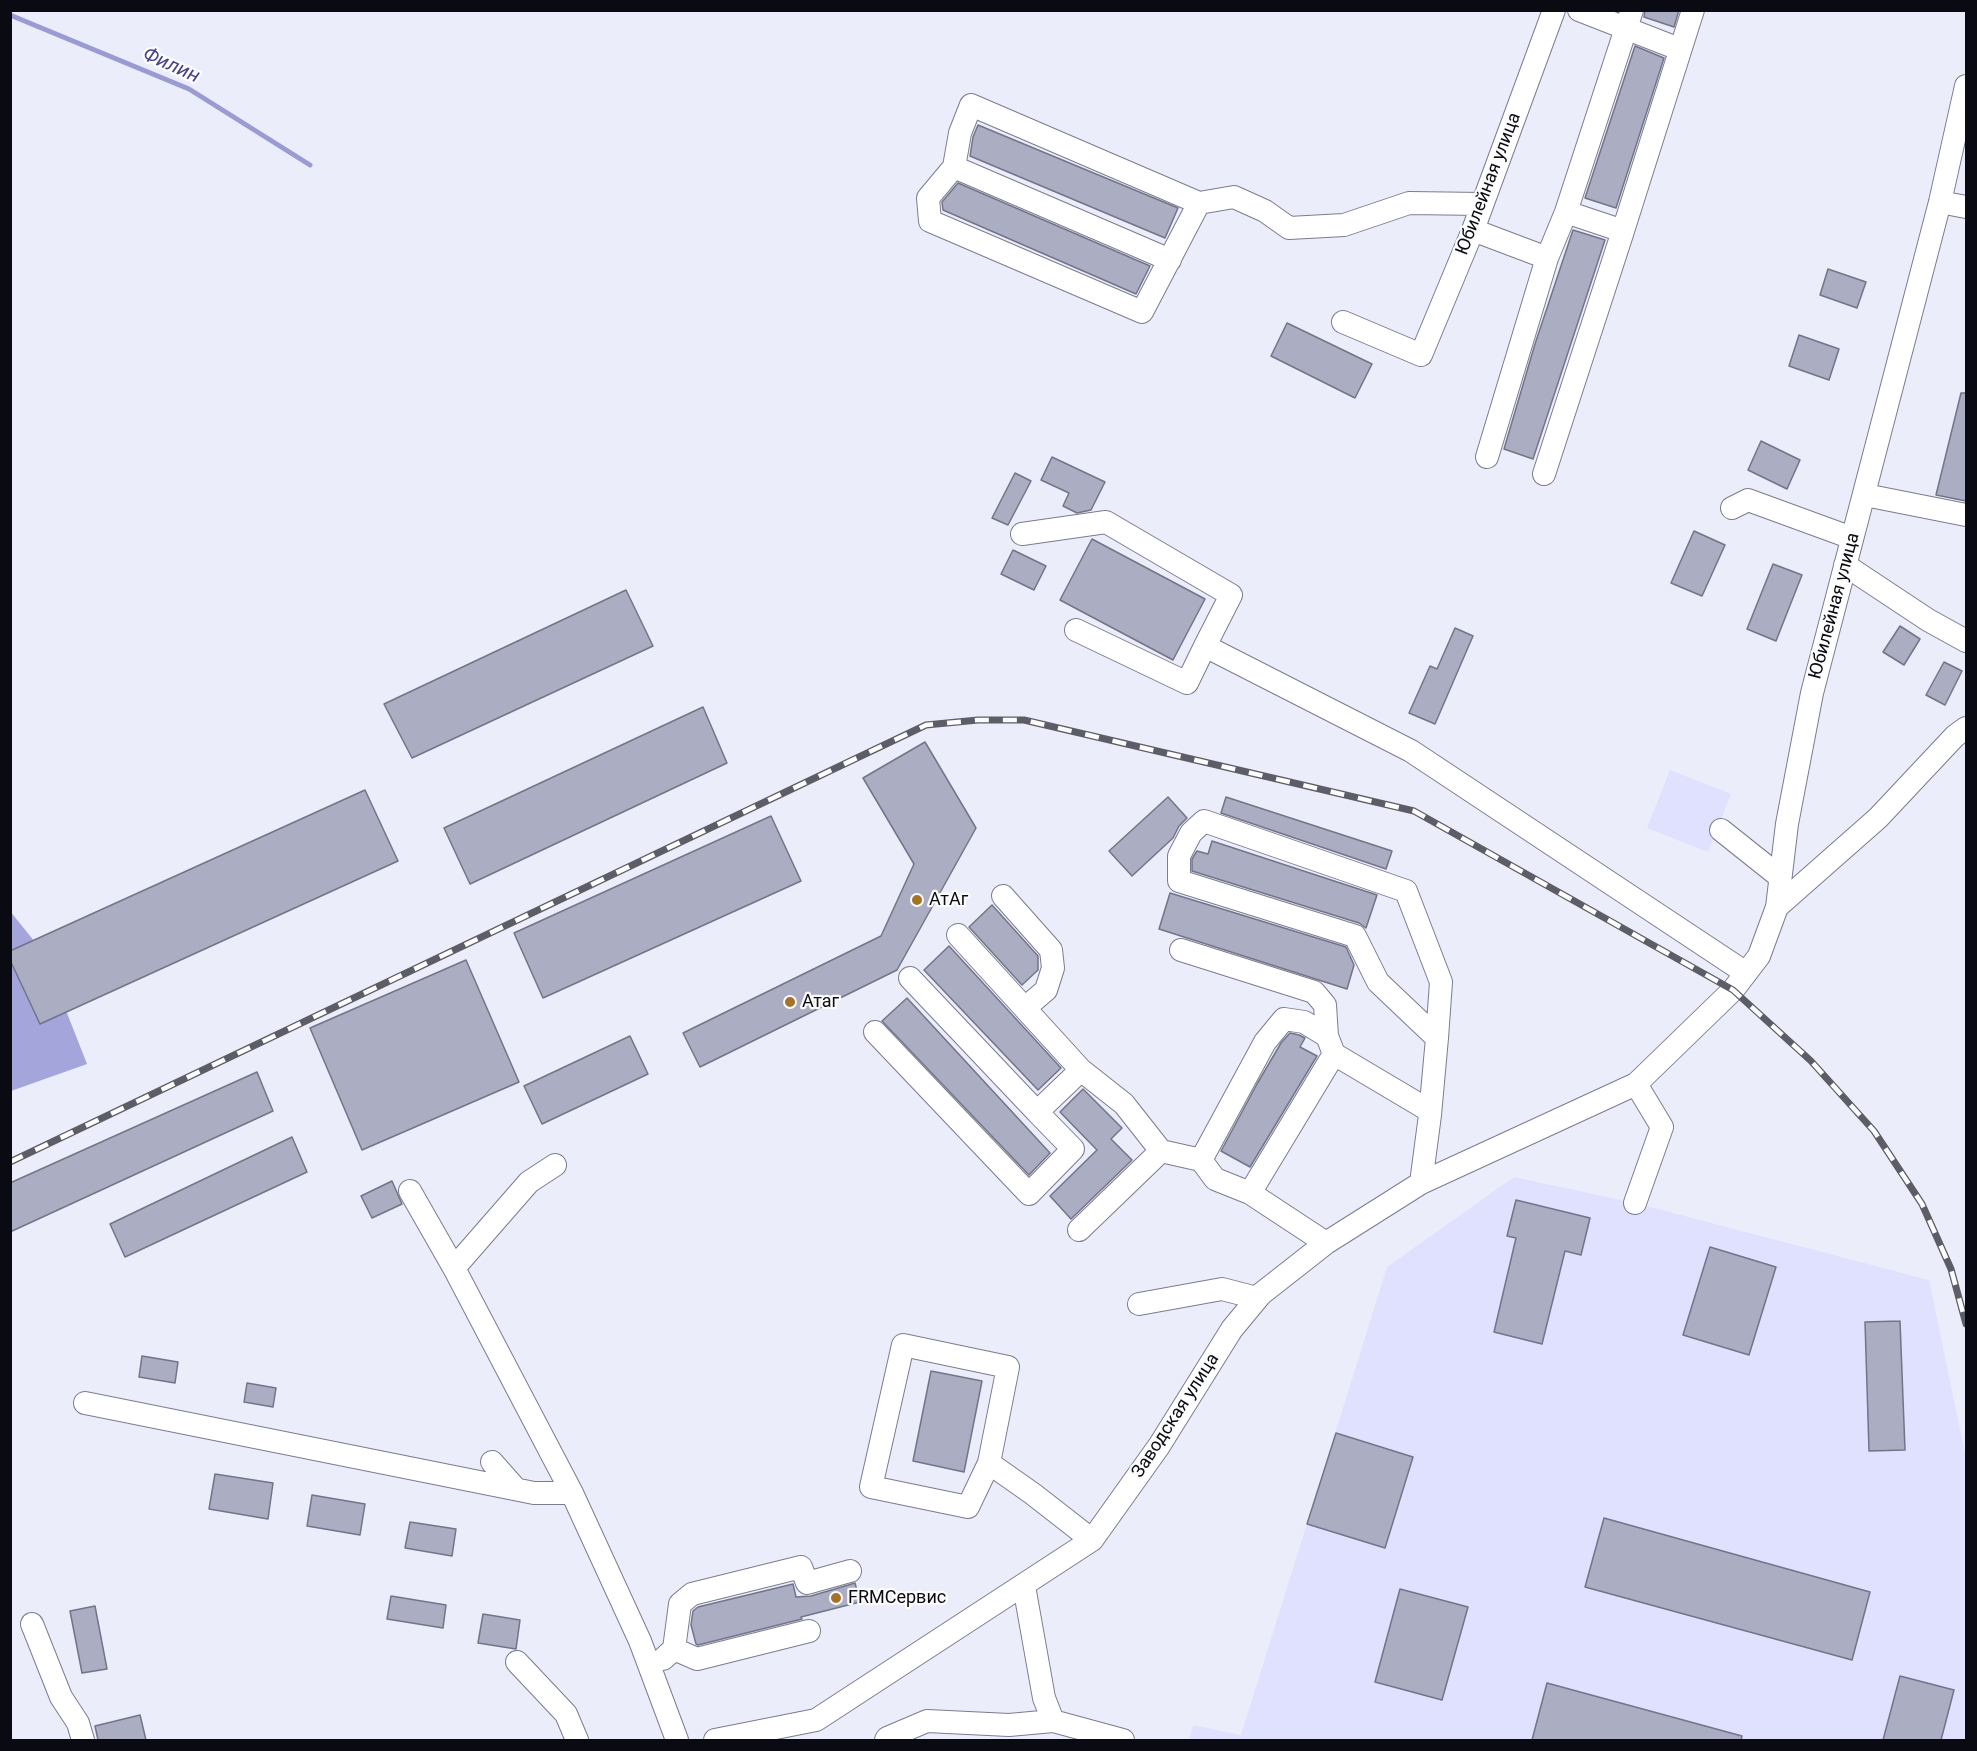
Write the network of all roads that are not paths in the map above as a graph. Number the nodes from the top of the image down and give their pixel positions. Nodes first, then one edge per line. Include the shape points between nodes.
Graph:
1 (1554, 10) edge
2 (1579, 10) edge
3 (1693, 10) edge
4 (1629, 20) edge
5 (1679, 49) junction
6 (1966, 86) edge
7 (954, 167) junction
8 (1940, 202) junction
9 (1199, 203) junction
10 (1482, 204) junction
11 (1966, 207) edge
12 (1566, 212) junction
13 (1473, 230) junction
14 (1623, 231) junction
15 (1547, 258) junction
16 (1170, 260) junction
17 (1342, 322) dead end
18 (1487, 457) dead end
19 (1544, 474) dead end
20 (1865, 495) junction
21 (1732, 508) dead end
22 (1966, 515) edge
23 (1023, 534) dead end
24 (1852, 538) junction
25 (1845, 565) junction
26 (1076, 630) dead end
27 (1966, 641) edge
28 (1205, 646) junction
29 (1966, 728) edge
30 (1721, 830) dead end
31 (1780, 877) junction
32 (1003, 896) dead end
33 (1777, 907) junction
34 (957, 935) dead end
35 (1181, 950) dead end
36 (1746, 973) junction
37 (910, 978) dead end
38 (1025, 1008) junction
39 (874, 1032) dead end
40 (1437, 1038) junction
41 (1331, 1045) junction
42 (1081, 1070) junction
43 (1636, 1083) junction
44 (1430, 1111) junction
45 (1037, 1112) junction
46 (1161, 1151) junction
47 (1201, 1160) junction
48 (555, 1165) dead end
49 (1420, 1183) junction
50 (410, 1191) dead end
51 (1250, 1193) junction
52 (1635, 1203) dead end
53 (1080, 1230) dead end
54 (1326, 1243) junction
55 (454, 1268) junction
56 (1257, 1298) junction
57 (1139, 1304) dead end
58 (85, 1403) dead end
59 (492, 1461) dead end
60 (989, 1463) junction
61 (515, 1488) junction
62 (572, 1493) junction
63 (1092, 1540) junction
64 (849, 1571) dead end
65 (1024, 1586) junction
66 (32, 1624) dead end
67 (809, 1631) dead end
68 (674, 1649) junction
69 (517, 1662) dead end
70 (651, 1670) junction
71 (1053, 1721) junction
72 (83, 1740) edge
73 (577, 1740) edge
74 (677, 1740) edge
75 (715, 1740) edge
76 (885, 1740) edge
77 (1123, 1740) edge

1 - 10 street, Юбилейная улица
2 - 4 street
3 - 5 street
4 - 5 street
4 - 12 street
5 - 14 street
6 - 8 street, Юбилейная улица
7 - 9 street via 960,133 971,105
7 - 16 street
7 - 16 street via 928,198 930,221 1142,312
8 - 11 street
8 - 20 street, Юбилейная улица
9 - 10 street via 1234,197 1265,211 1289,228 1344,225 1408,203
9 - 16 street
10 - 13 street, Юбилейная улица
12 - 14 street
12 - 15 street
13 - 15 street
13 - 17 street, Юбилейная улица via 1421,355
14 - 19 street
15 - 18 street
20 - 22 street
20 - 24 street, Юбилейная улица
21 - 24 street via 1748,500
23 - 28 street via 1106,522 1231,595
24 - 25 street, Юбилейная улица
25 - 27 street
25 - 31 street, Юбилейная улица via 1812,693 1786,824
26 - 28 street via 1187,683
28 - 36 street via 1411,751
29 - 33 street via 1878,818
30 - 31 street
31 - 33 street, Юбилейная улица
32 - 38 street via 1051,950 1053,968 1046,990
33 - 36 street, Юбилейная улица via 1759,956
34 - 38 street
35 - 41 street via 1314,992 1325,1005
36 - 43 street, Юбилейная улица
37 - 45 street
38 - 42 street
39 - 45 street via 1029,1194 1073,1149
40 - 40 street via 1442,982 1406,891 1204,821 1191,833 1179,856 1179,881 1355,936 1378,982
40 - 44 street
41 - 44 street
41 - 47 street via 1304,1022 1284,1019 1265,1042
41 - 51 street
42 - 45 street
42 - 46 street via 1124,1104
43 - 49 street, Заводская улица
43 - 52 street via 1662,1127
44 - 49 street
46 - 47 street
46 - 53 street
47 - 51 street via 1215,1179
48 - 55 street via 529,1182
49 - 54 street, Заводская улица
50 - 55 street
51 - 54 street
54 - 56 street, Заводская улица
55 - 62 street
56 - 57 street via 1222,1289
56 - 63 street, Заводская улица via 1232,1329 1159,1446
58 - 61 street
59 - 61 street
60 - 60 street via 1008,1367 903,1345 871,1487 968,1507
60 - 63 street
61 - 62 street via 534,1493
62 - 70 street
63 - 65 street, Заводская улица
64 - 68 street via 807,1583 801,1567 692,1594 680,1604
65 - 71 street via 1044,1698
65 - 75 street, Заводская улица via 816,1720
66 - 72 street
67 - 68 street via 697,1659
68 - 70 street
69 - 73 street via 566,1714
70 - 74 street
71 - 76 street via 1009,1725 927,1721
71 - 77 street

